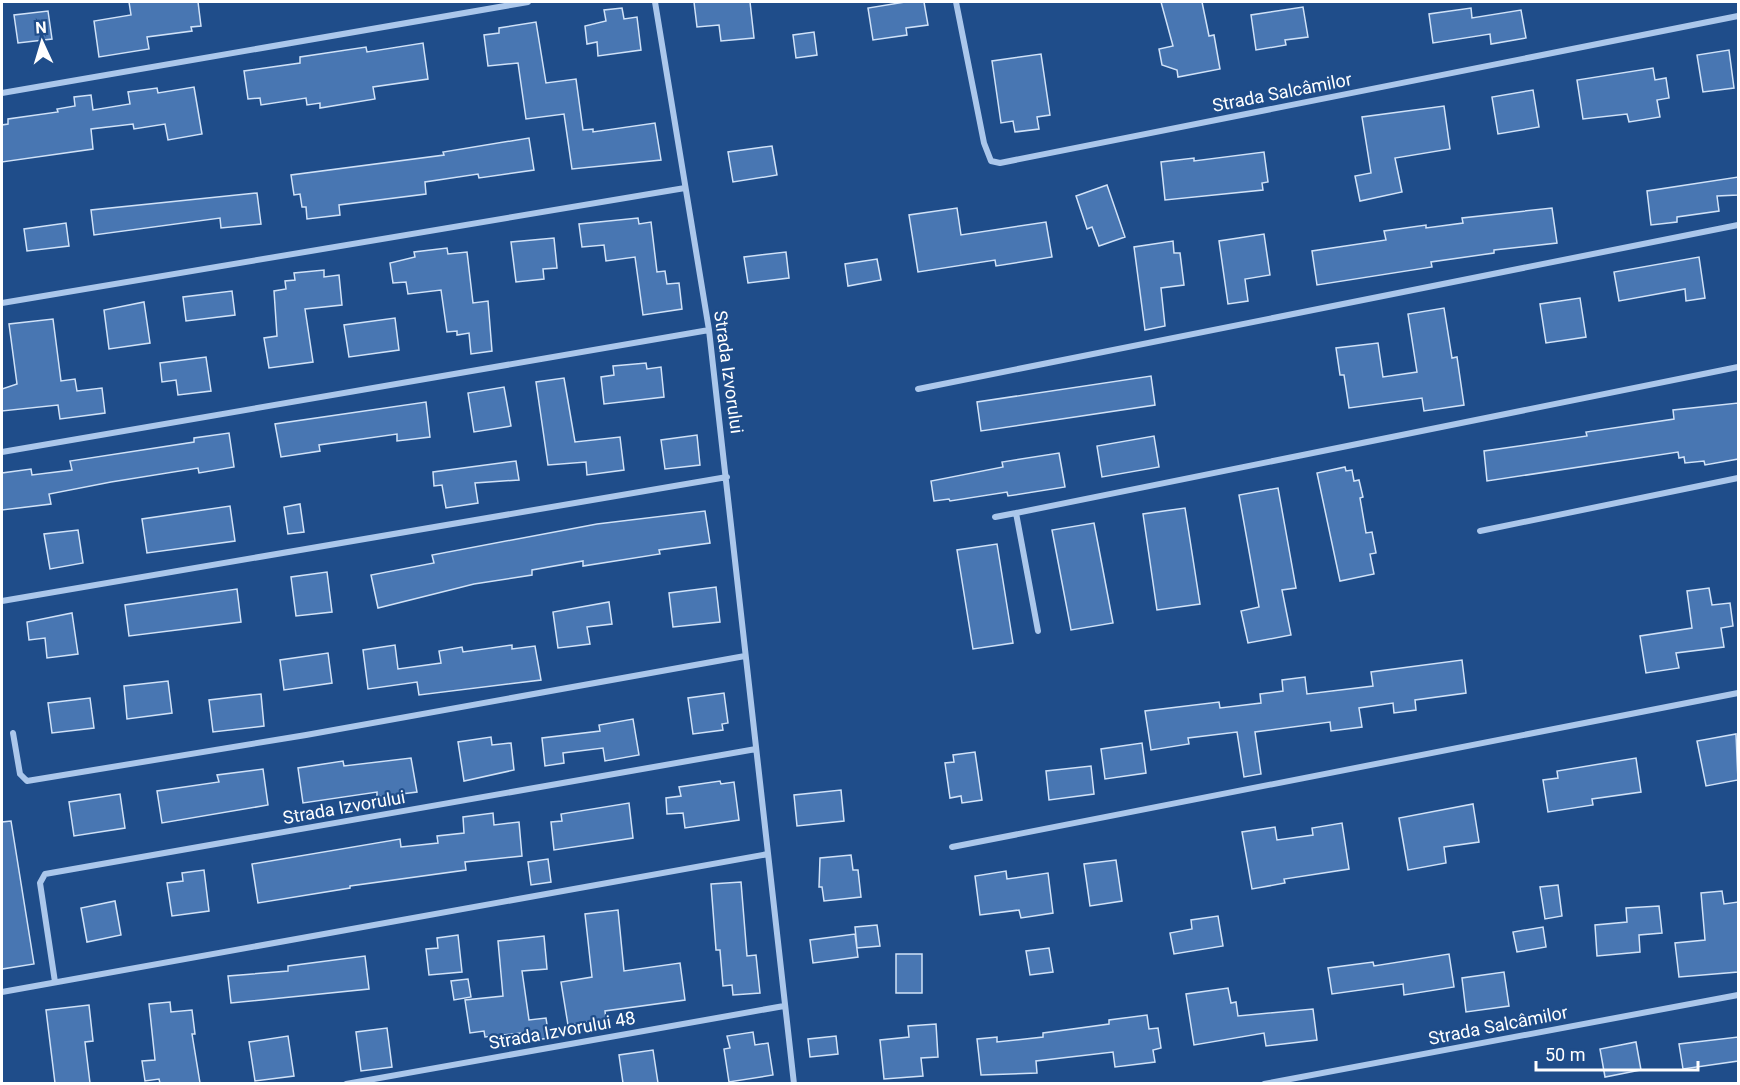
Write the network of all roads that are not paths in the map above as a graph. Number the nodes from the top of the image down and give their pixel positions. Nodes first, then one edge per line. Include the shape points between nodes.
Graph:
1 (528, 2) edge
2 (655, 2) edge
3 (956, 2) edge
4 (1738, 16) edge
5 (2, 93) edge
6 (685, 188) junction
7 (1738, 225) edge
8 (2, 303) edge
9 (709, 330) junction
10 (1738, 367) edge
11 (918, 389) dead end
12 (2, 452) edge
13 (727, 477) junction
14 (1738, 478) edge
15 (1016, 513) junction
16 (995, 517) dead end
17 (1480, 531) dead end
18 (2, 601) edge
19 (1038, 631) dead end
20 (745, 656) junction
21 (1738, 693) edge
22 (13, 733) dead end
23 (756, 749) junction
24 (951, 847) dead end
25 (768, 854) junction
26 (55, 982) junction
27 (2, 992) edge
28 (1738, 995) edge
29 (784, 1006) junction
30 (346, 1083) edge
31 (794, 1083) edge
32 (1264, 1083) edge

1 - 5 street
2 - 6 street, Strada Izvorului
3 - 4 street, Strada Salcâmilor via 984,143 992,161 1000,163
6 - 8 street
6 - 9 street, Strada Izvorului
7 - 11 street
9 - 12 street
9 - 13 street, Strada Izvorului
10 - 15 street
13 - 18 street
13 - 20 street, Strada Izvorului
14 - 17 street
15 - 16 street
15 - 19 street
20 - 22 street via 27,781 20,774
20 - 23 street, Strada Izvorului
21 - 24 street
23 - 25 street, Strada Izvorului
23 - 26 street, Strada Izvorului via 45,874 40,883
25 - 26 street
25 - 29 street, Strada Izvorului
26 - 27 street
28 - 32 street, Strada Salcâmilor
29 - 30 street, Strada Izvorului 48
29 - 31 street, Strada Izvorului

